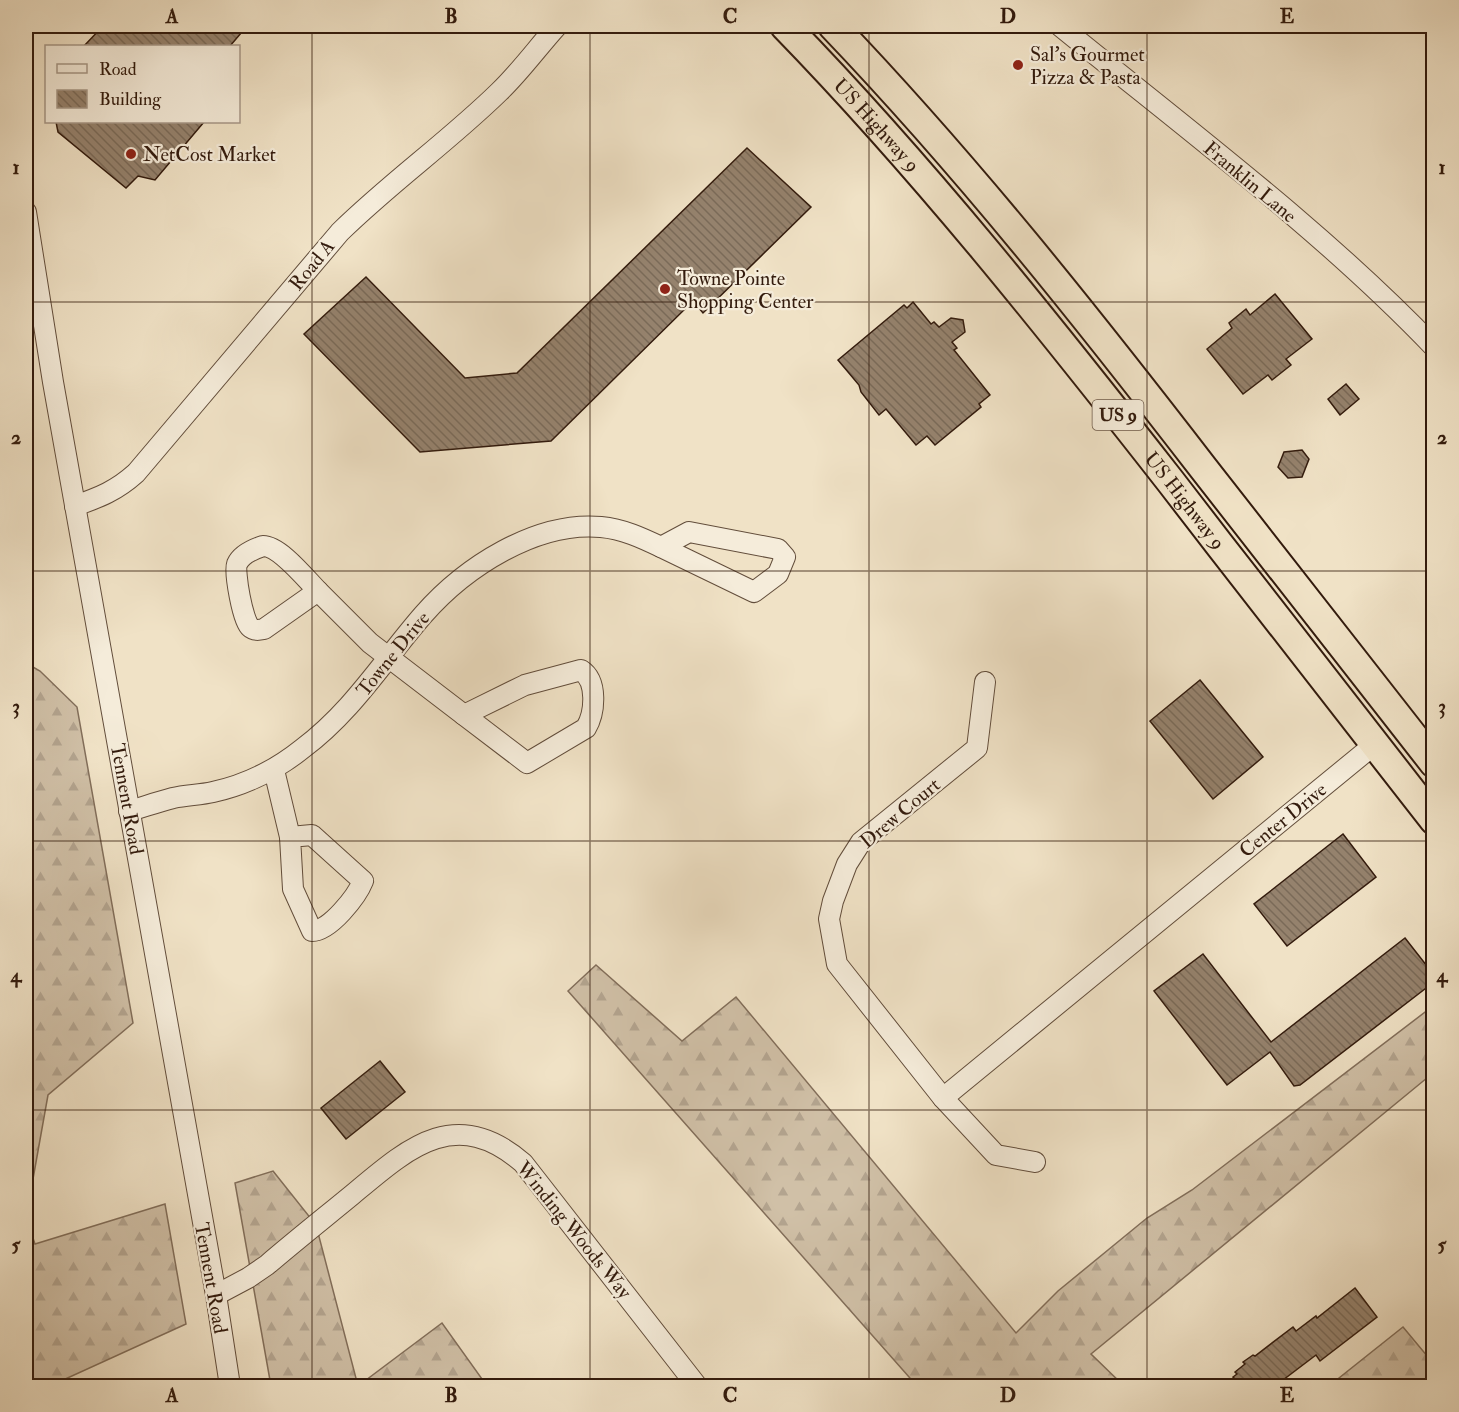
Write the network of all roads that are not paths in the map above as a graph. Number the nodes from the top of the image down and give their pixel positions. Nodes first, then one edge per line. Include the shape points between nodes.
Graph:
1 (557, 26) edge
2 (785, 26) edge
3 (832, 26) edge
4 (1060, 26) edge
5 (26, 212) edge
6 (1434, 347) edge
7 (75, 506) junction
8 (661, 547) junction
9 (318, 591) junction
10 (389, 658) junction
11 (985, 682) dead end
12 (464, 715) junction
13 (1375, 744) junction
14 (1434, 763) edge
15 (274, 770) junction
16 (129, 811) junction
17 (1434, 820) edge
18 (290, 837) junction
19 (943, 1098) junction
20 (1035, 1162) dead end
21 (216, 1295) junction
22 (230, 1386) edge
23 (697, 1386) edge

1 - 7 street, Road A via 502,89 340,231 136,473 108,494
2 - 13 highway, US Highway 9 / US 9 via 981,243
3 - 14 highway, US Highway 9 / US 9 via 1008,221
4 - 6 street, Franklin Lane via 1352,268
5 - 7 street, Tennent Road
7 - 16 street, Tennent Road
8 - 8 street, Towne Drive via 689,532 778,549 785,557 778,574 753,592
8 - 10 street, Towne Drive via 616,529 587,526 522,543 479,567 446,593
9 - 9 street via 264,629 256,630 244,616 236,566 255,549 269,546
9 - 10 street
10 - 12 street
10 - 15 street, Towne Drive via 328,729
11 - 19 street, Drew Court via 977,748 861,842 847,864 828,919 837,964
12 - 12 street via 525,685 581,670 588,675 594,690 586,728 527,763
13 - 17 highway, US Highway 9 / US 9
13 - 19 street, Center Drive
15 - 16 street, Towne Drive via 212,792
15 - 18 street
16 - 21 street, Tennent Road
18 - 18 street via 312,835 363,880 340,913 317,931 312,931 293,889
19 - 20 street, Drew Court via 996,1155
21 - 22 street, Tennent Road
21 - 23 street, Winding Woods Way via 267,1265 408,1150 436,1138 476,1137 504,1148 531,1171

